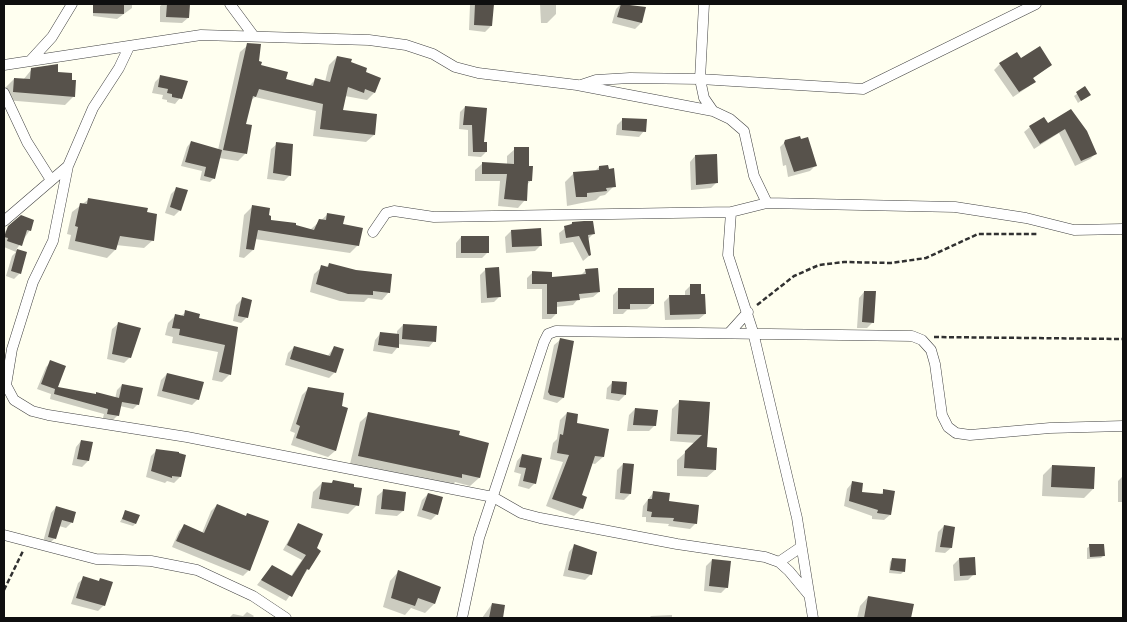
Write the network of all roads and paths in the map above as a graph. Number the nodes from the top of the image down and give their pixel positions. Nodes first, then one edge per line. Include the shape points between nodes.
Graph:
1 (72, 4) edge
2 (230, 4) edge
3 (704, 4) edge
4 (1036, 4) edge
5 (253, 36) junction
6 (129, 47) junction
7 (30, 61) junction
8 (4, 65) edge
9 (700, 79) junction
10 (577, 86) junction
11 (4, 93) edge
12 (712, 111) junction
13 (68, 166) junction
14 (51, 180) junction
15 (767, 203) junction
16 (731, 212) junction
17 (4, 221) edge
18 (1123, 229) edge
19 (373, 232) dead end
20 (1047, 234) dead end
21 (748, 312) junction
22 (730, 332) junction
23 (753, 332) junction
24 (932, 337) dead end
25 (1123, 339) edge
26 (1123, 426) edge
27 (493, 497) junction
28 (4, 535) edge
29 (28, 543) junction
30 (802, 547) junction
31 (779, 562) junction
32 (4, 590) edge
33 (809, 595) junction
34 (286, 618) edge
35 (462, 618) edge
36 (813, 618) edge

1 - 7 street via 52,37
2 - 5 street
3 - 9 street
4 - 9 street via 863,89
5 - 6 street via 201,35
5 - 10 street via 369,40 406,45 478,73
6 - 7 street
6 - 13 street via 93,108
7 - 8 street
9 - 10 street via 596,80
9 - 12 street via 704,98
10 - 12 street
11 - 14 street via 27,142
12 - 15 street via 730,119 744,132 754,176
13 - 14 street
13 - 27 street via 53,241 33,282 10,357 6,385 14,400 32,411 48,415 187,436
14 - 17 street
15 - 16 street
15 - 18 street via 955,207 1026,218 1074,230
16 - 19 street via 434,217 394,211 386,214
16 - 21 street via 728,255
20 - 21 path via 978,234 926,258 819,266 794,276
21 - 22 street
21 - 23 street
22 - 23 street
22 - 27 street via 566,329 548,334
23 - 26 street via 912,336 922,340 931,350 935,364 942,415 948,427 956,433 970,435
23 - 30 street
24 - 25 path
27 - 31 street via 521,513 540,518
27 - 35 street via 479,538
28 - 29 street
29 - 32 path
29 - 34 street via 96,559 151,561 197,570 252,596
30 - 31 street
30 - 33 street
31 - 33 street via 800,581
33 - 36 street

